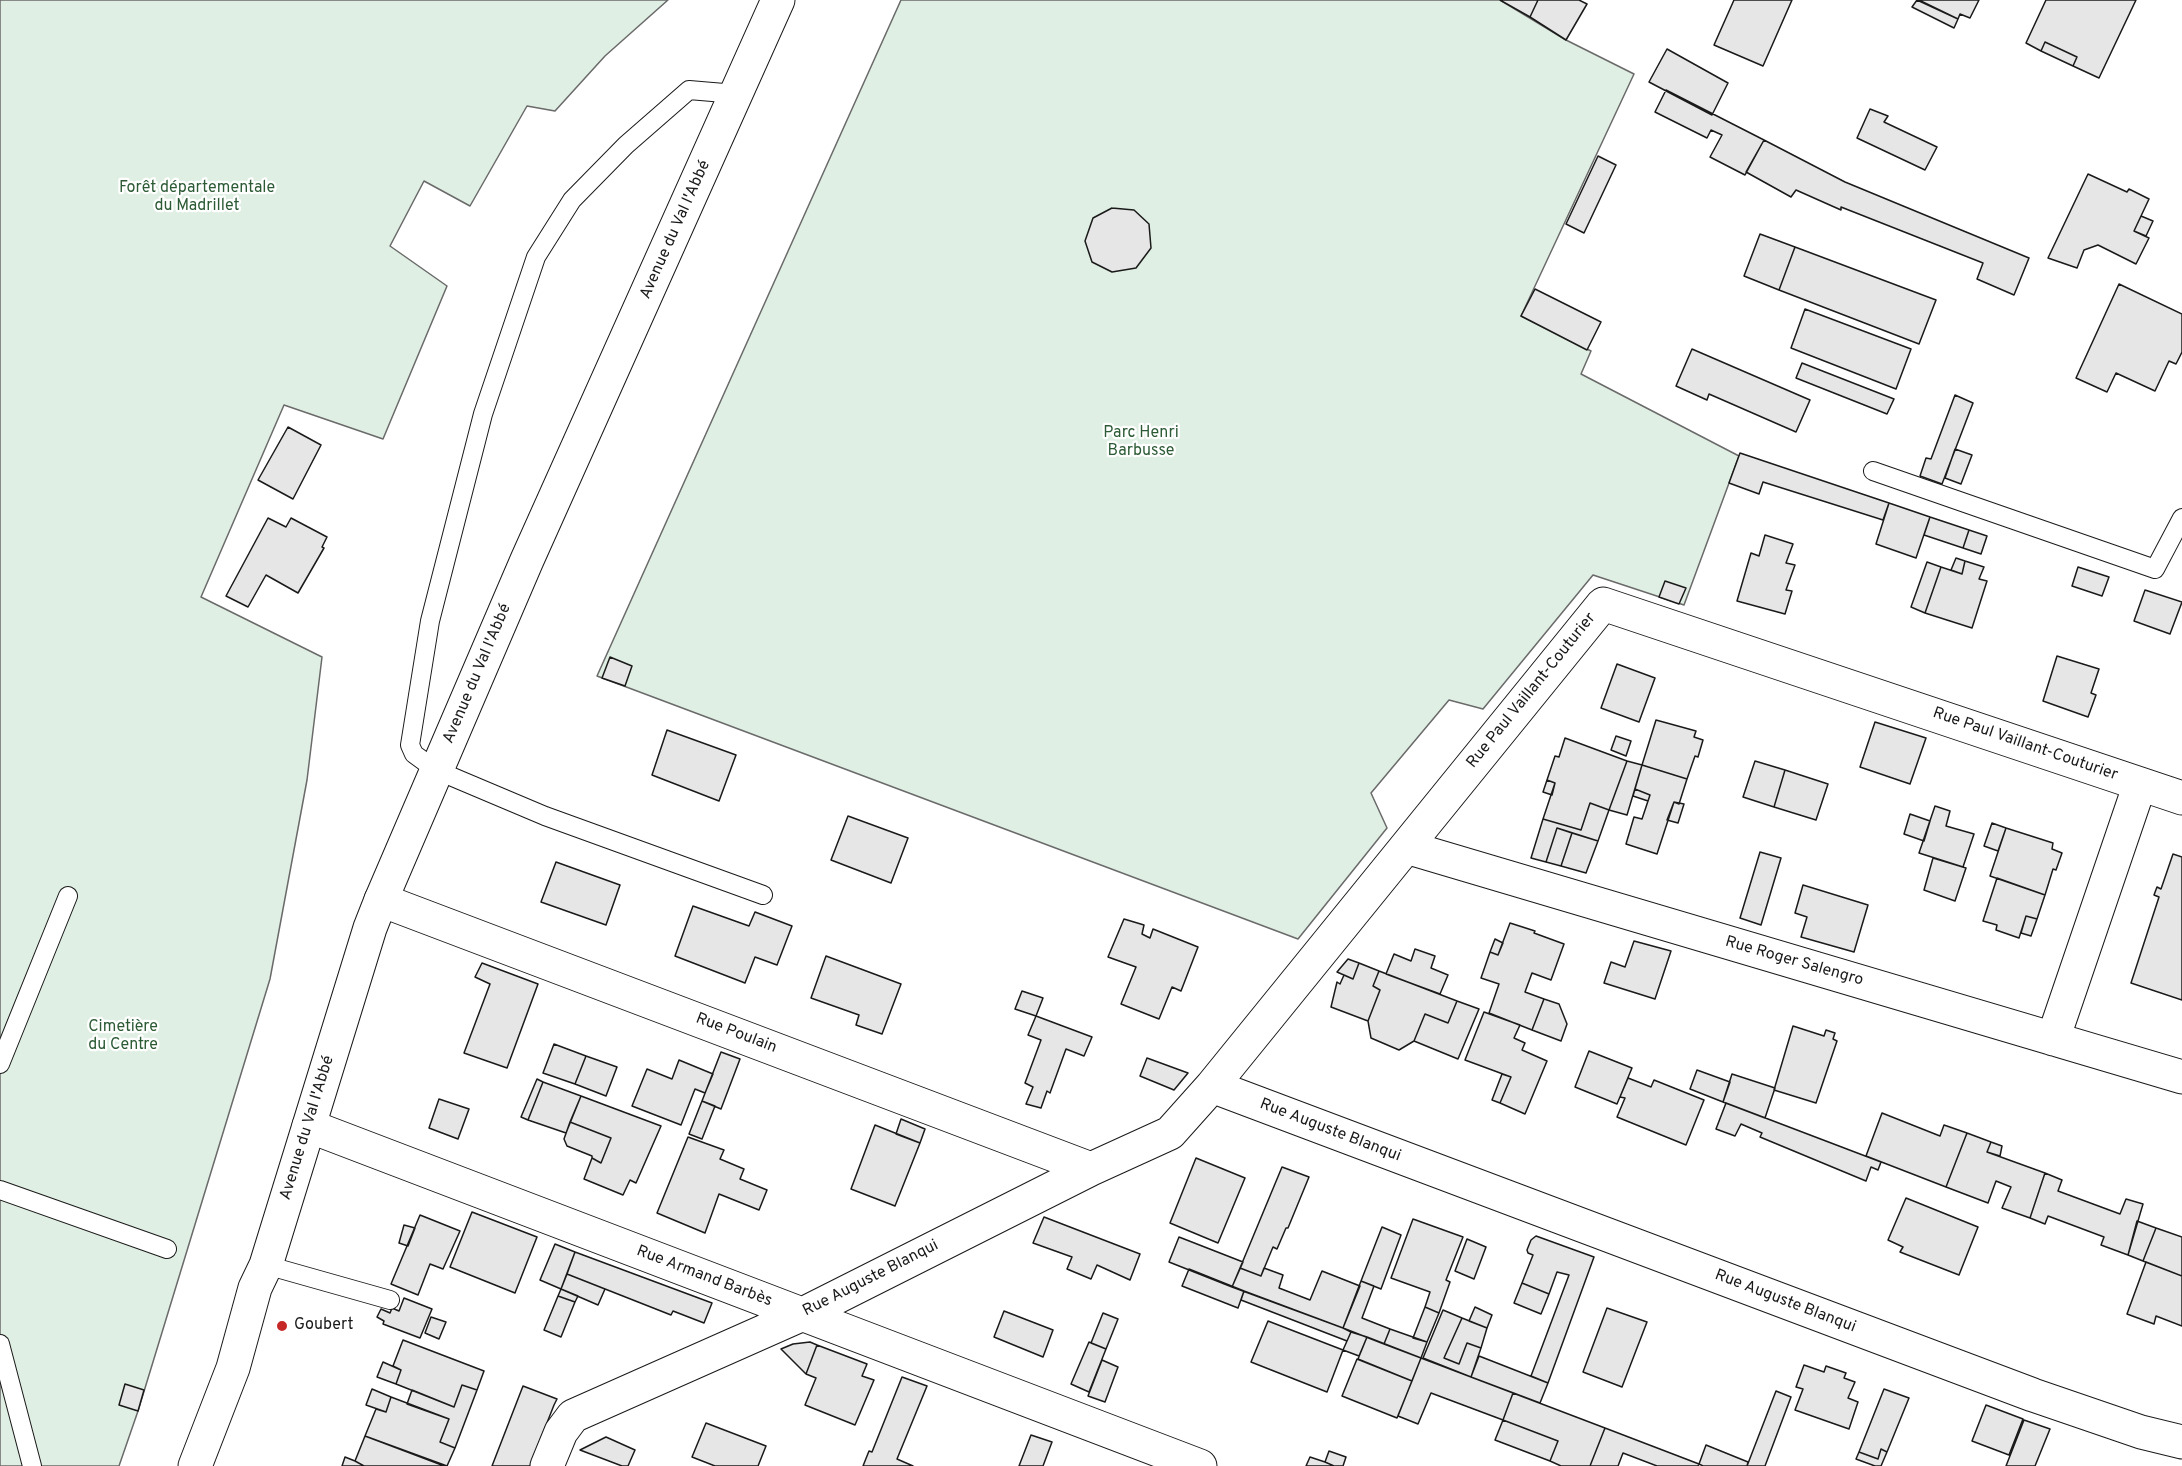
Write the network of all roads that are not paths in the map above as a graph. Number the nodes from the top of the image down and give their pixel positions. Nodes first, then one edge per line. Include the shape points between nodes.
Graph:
1 (778, 0) edge
2 (736, 94) junction
3 (1873, 471) dead end
4 (2182, 518) edge
5 (436, 770) junction
6 (2140, 784) junction
7 (2182, 798) edge
8 (1406, 847) junction
9 (763, 895) dead end
10 (68, 896) dead end
11 (381, 900) junction
12 (2052, 1039) junction
13 (0, 1064) edge
14 (2182, 1077) edge
15 (1212, 1086) junction
16 (309, 1126) junction
17 (1091, 1169) junction
18 (0, 1190) edge
19 (167, 1249) dead end
20 (266, 1265) junction
21 (390, 1300) dead end
22 (802, 1314) junction
23 (0, 1344) edge
24 (233, 1368) junction
25 (2182, 1442) edge
26 (32, 1466) edge
27 (195, 1466) edge
28 (214, 1466) edge
29 (547, 1466) edge
30 (1200, 1466) edge

1 - 2 street, Avenue du Val l'Abbé
2 - 5 street, Avenue du Val l'Abbé
2 - 5 lane via 689,90 626,145 572,200 536,257 483,414 430,621 410,745 414,754
3 - 4 lane via 2155,569
5 - 9 lane via 545,816
5 - 11 street, Avenue du Val l'Abbé
6 - 7 street, Rue Paul Vaillant-Couturier
6 - 8 street, Rue Paul Vaillant-Couturier via 1603,603
6 - 12 street
8 - 12 street, Rue Roger Salengro
8 - 15 street, Rue Paul Vaillant-Couturier
10 - 13 lane
11 - 16 street, Avenue du Val l'Abbé
11 - 17 street, Rue Poulain
12 - 14 street, Rue Roger Salengro
15 - 17 street, Rue Auguste Blanqui via 1170,1133
15 - 25 street, Rue Auguste Blanqui via 2033,1395
16 - 20 street, Avenue du Val l'Abbé
16 - 22 street, Rue Armand Barbès
17 - 22 street, Rue Auguste Blanqui
18 - 19 lane
20 - 21 lane
20 - 24 street, Avenue du Val l'Abbé via 255,1288
22 - 29 street, Rue Auguste Blanqui via 573,1416 561,1432
22 - 30 street, Rue Armand Barbès
23 - 26 lane
24 - 27 street, Avenue du Val l'Abbé
24 - 28 street, Avenue du Val l'Abbé

